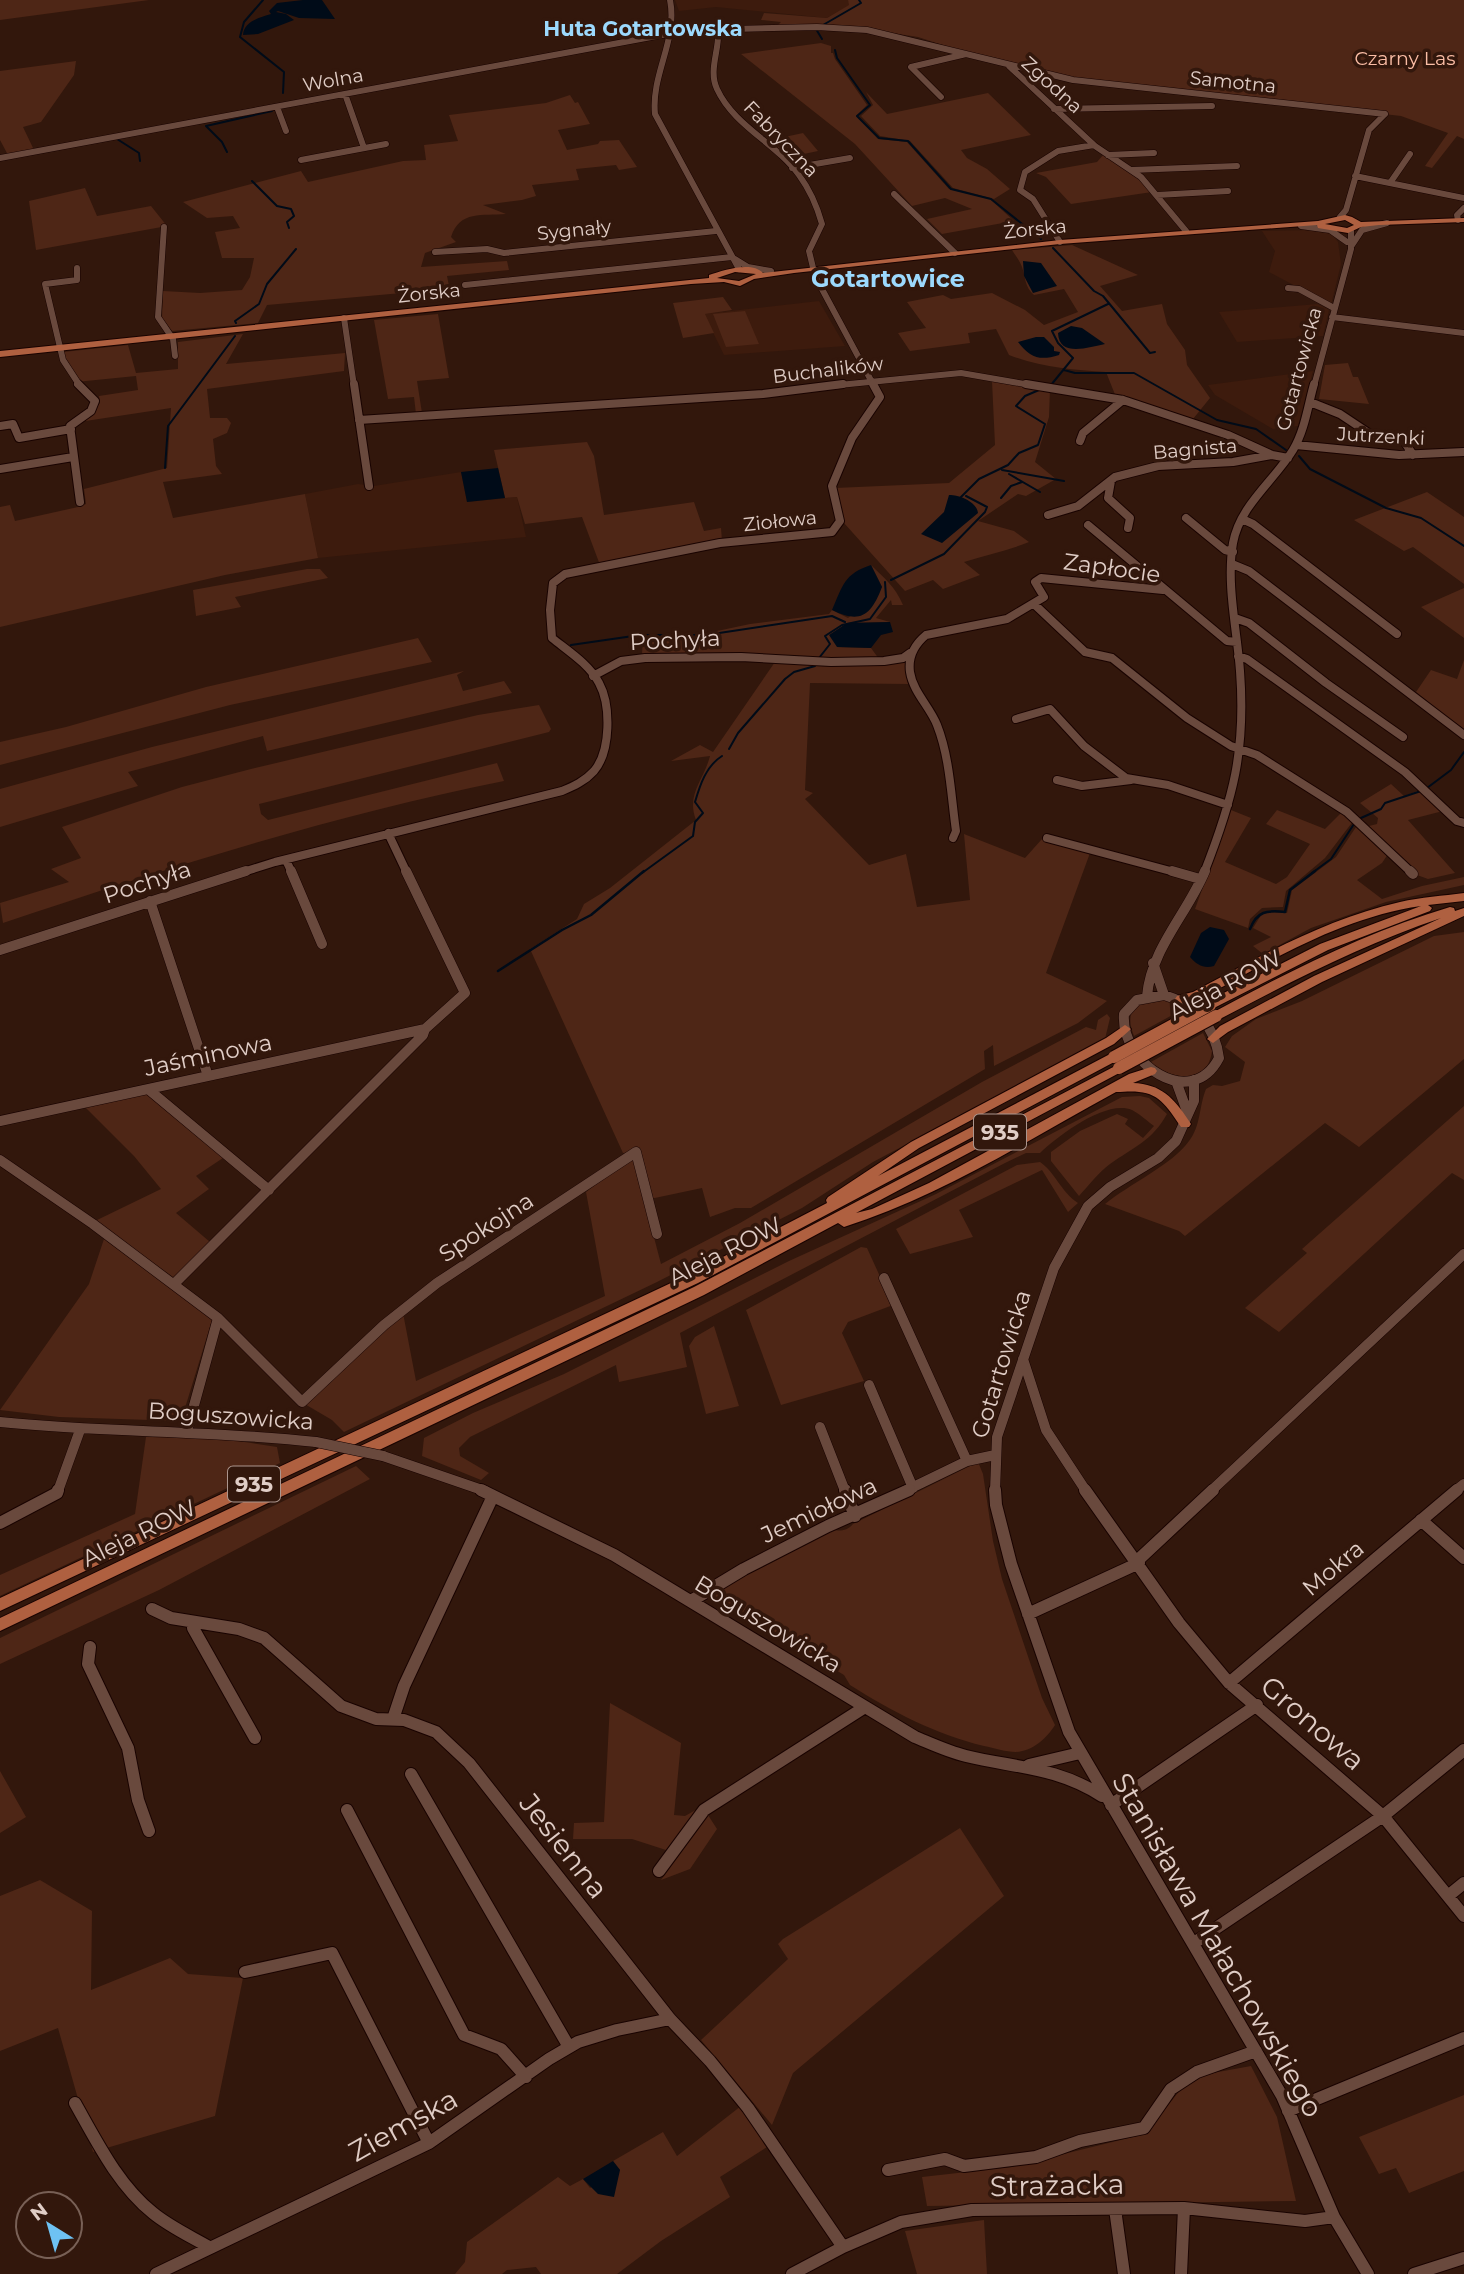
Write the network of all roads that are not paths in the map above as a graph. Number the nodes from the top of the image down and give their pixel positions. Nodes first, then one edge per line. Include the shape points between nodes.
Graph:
1 (670, 0) edge
2 (718, 30) junction
3 (672, 34) junction
4 (966, 54) junction
5 (1008, 66) junction
6 (345, 94) junction
7 (942, 97) dead end
8 (1212, 106) dead end
9 (277, 107) junction
10 (1054, 109) junction
11 (286, 131) dead end
12 (386, 144) dead end
13 (1094, 145) junction
14 (364, 148) junction
15 (1154, 153) dead end
16 (1410, 154) dead end
17 (1108, 155) junction
18 (0, 158) edge
19 (850, 158) dead end
20 (301, 160) dead end
21 (1237, 166) dead end
22 (792, 168) junction
23 (1131, 170) junction
24 (1355, 176) junction
25 (1390, 183) junction
26 (1228, 191) dead end
27 (894, 194) dead end
28 (1157, 195) junction
29 (1464, 198) edge
30 (1464, 208) edge
31 (1350, 218) junction
32 (1426, 220) junction
33 (1461, 220) edge
34 (1394, 221) junction
35 (1331, 224) junction
36 (1279, 226) junction
37 (1301, 226) junction
38 (164, 227) dead end
39 (716, 231) junction
40 (1186, 231) junction
41 (1346, 231) junction
42 (1060, 242) junction
43 (1349, 244) junction
44 (435, 252) dead end
45 (956, 253) junction
46 (730, 257) junction
47 (77, 268) dead end
48 (814, 269) junction
49 (735, 270) junction
50 (771, 271) junction
51 (794, 271) junction
52 (751, 275) junction
53 (723, 278) junction
54 (465, 285) dead end
55 (1288, 288) dead end
56 (1334, 308) junction
57 (1332, 317) junction
58 (344, 318) junction
59 (1464, 333) edge
60 (172, 336) junction
61 (60, 348) junction
62 (0, 354) edge
63 (175, 356) dead end
64 (872, 380) junction
65 (1123, 400) junction
66 (1310, 402) junction
67 (359, 420) junction
68 (0, 426) edge
69 (71, 429) junction
70 (1080, 441) dead end
71 (1296, 445) junction
72 (1464, 452) edge
73 (1272, 455) junction
74 (1413, 455) junction
75 (73, 457) junction
76 (1288, 458) junction
77 (0, 469) edge
78 (1111, 480) junction
79 (369, 486) dead end
80 (80, 502) dead end
81 (1048, 515) dead end
82 (1186, 518) dead end
83 (1242, 519) junction
84 (1088, 525) dead end
85 (1128, 528) dead end
86 (1233, 552) junction
87 (1233, 564) junction
88 (1163, 590) junction
89 (1034, 604) junction
90 (1235, 618) junction
91 (1398, 634) dead end
92 (1237, 642) junction
93 (910, 653) junction
94 (1238, 656) junction
95 (593, 676) junction
96 (1016, 719) dead end
97 (1464, 735) edge
98 (1404, 737) dead end
99 (1240, 749) junction
100 (1058, 780) dead end
101 (1131, 780) junction
102 (1228, 804) junction
103 (1464, 822) edge
104 (388, 833) junction
105 (953, 838) dead end
106 (1046, 838) dead end
107 (286, 859) junction
108 (1413, 874) dead end
109 (1200, 879) junction
110 (1464, 897) edge
111 (150, 901) junction
112 (1464, 910) edge
113 (322, 944) dead end
114 (0, 950) edge
115 (1153, 962) junction
116 (1164, 995) junction
117 (1147, 996) junction
118 (1181, 999) junction
119 (1213, 1010) junction
120 (425, 1029) junction
121 (1125, 1030) junction
122 (1213, 1039) junction
123 (1117, 1062) junction
124 (1151, 1071) junction
125 (208, 1076) junction
126 (1194, 1080) junction
127 (1176, 1081) junction
128 (148, 1089) junction
129 (1111, 1090) junction
130 (1186, 1119) junction
131 (0, 1121) edge
132 (0, 1160) edge
133 (269, 1189) junction
134 (796, 1226) junction
135 (814, 1232) junction
136 (657, 1234) dead end
137 (1464, 1254) edge
138 (884, 1278) dead end
139 (174, 1284) junction
140 (218, 1318) junction
141 (1022, 1358) junction
142 (869, 1385) dead end
143 (0, 1422) edge
144 (820, 1427) dead end
145 (80, 1430) junction
146 (187, 1431) junction
147 (995, 1455) junction
148 (967, 1461) junction
149 (1464, 1485) edge
150 (913, 1488) junction
151 (493, 1496) junction
152 (855, 1516) junction
153 (1421, 1520) junction
154 (0, 1523) edge
155 (1464, 1558) edge
156 (1138, 1562) junction
157 (691, 1601) junction
158 (0, 1605) edge
159 (152, 1609) dead end
160 (1028, 1614) junction
161 (193, 1622) junction
162 (0, 1625) edge
163 (90, 1647) dead end
164 (1228, 1683) junction
165 (1257, 1705) junction
166 (865, 1707) junction
167 (393, 1718) junction
168 (255, 1738) dead end
169 (1464, 1750) edge
170 (1083, 1758) junction
171 (1029, 1765) junction
172 (411, 1774) dead end
173 (1062, 1774) junction
174 (1109, 1803) junction
175 (347, 1811) dead end
176 (1383, 1816) junction
177 (149, 1831) dead end
178 (659, 1871) dead end
179 (1464, 1883) edge
180 (1448, 1896) junction
181 (1464, 1916) edge
182 (1194, 1944) junction
183 (245, 1972) dead end
184 (670, 2019) junction
185 (1464, 2038) edge
186 (569, 2047) junction
187 (1255, 2051) junction
188 (526, 2077) junction
189 (75, 2103) dead end
190 (1288, 2111) junction
191 (429, 2143) junction
192 (888, 2170) dead end
193 (1184, 2207) junction
194 (1115, 2209) junction
195 (1334, 2217) junction
196 (209, 2247) junction
197 (843, 2247) junction
198 (1464, 2258) edge
199 (156, 2274) edge
200 (792, 2274) edge
201 (1124, 2274) edge
202 (1181, 2274) edge
203 (1368, 2274) edge
204 (1414, 2274) edge

1 - 3 street
2 - 3 street
2 - 4 street, Zgodna via 867,30
2 - 22 street, Fabryczna via 713,72 718,92 737,117
3 - 6 street, Wolna
3 - 39 street via 654,90 654,114
4 - 5 street, Zgodna
4 - 7 street via 911,67
5 - 10 street, Zgodna
5 - 24 street, Samotna via 1073,80 1385,114 1369,130
6 - 9 street, Wolna
6 - 14 street
8 - 10 street
9 - 11 street
9 - 18 street, Wolna
10 - 13 street, Zgodna
12 - 14 street
13 - 17 street, Zgodna
13 - 42 street via 1058,151 1024,172 1020,190 1034,199
14 - 20 street
15 - 17 street
16 - 25 street
17 - 23 street, Zgodna
19 - 22 street
21 - 23 street
22 - 48 street, Fabryczna via 821,218 809,251
23 - 28 street, Zgodna
24 - 25 street
24 - 31 street, Samotna
25 - 29 street
26 - 28 street
27 - 45 street
28 - 40 street, Zgodna
30 - 33 street via 1458,213
31 - 32 main road
31 - 34 main road
31 - 35 main road
31 - 41 main road
32 - 33 main road
32 - 34 main road
34 - 43 street via 1362,230
35 - 36 main road, Żorska
35 - 37 main road, Żorska
35 - 41 main road
36 - 37 main road, Żorska
36 - 40 main road, Żorska
37 - 43 street via 1330,230
38 - 60 street via 159,317
39 - 44 street, Sygnały via 504,253 487,249
39 - 46 street
40 - 42 main road, Żorska
41 - 43 street, Gotartowicka
42 - 45 main road, Żorska
43 - 56 street, Gotartowicka
45 - 48 main road, Żorska
46 - 49 street
46 - 50 street, Żorska
46 - 54 street, Sygnały
47 - 61 street via 77,280 45,284
48 - 51 main road, Żorska
48 - 64 street
49 - 52 main road
49 - 53 main road
50 - 51 main road, Żorska
50 - 52 main road, Żorska
51 - 52 main road, Żorska
52 - 53 main road, Żorska via 740,284
53 - 58 main road, Żorska
55 - 56 street
56 - 57 street, Gotartowicka
57 - 59 street
57 - 66 street, Gotartowicka
58 - 60 main road, Żorska
58 - 67 street
60 - 61 main road, Żorska
60 - 63 street
61 - 62 main road, Żorska
61 - 69 street via 72,379 95,401
64 - 65 street, Buchalików via 961,373
64 - 67 street, Buchalików via 763,394
64 - 95 street, Ziołowa via 880,397 852,438 832,486 840,521 832,531 720,543 565,574 553,583 552,638
65 - 70 street via 1083,433
65 - 73 street, Buchalików
66 - 71 street, Gotartowicka
66 - 74 street via 1340,414 1370,434 1404,441
67 - 79 street
68 - 69 street via 13,424 19,438
69 - 75 street
71 - 74 street, Jutrzenki
71 - 76 street, Gotartowicka
72 - 74 street, Jutrzenki
73 - 76 street, Buchalików
73 - 78 street, Bagnista via 1158,466
75 - 77 street
75 - 80 street
76 - 83 street, Gotartowicka
78 - 81 street, Bagnista via 1078,506
78 - 85 street via 1108,498 1130,518
82 - 86 street
83 - 86 street, Gotartowicka
83 - 91 street
84 - 88 street
86 - 87 street, Gotartowicka
87 - 90 street, Gotartowicka
87 - 97 street via 1249,571
88 - 89 street, Zapłocie via 1041,578 1035,582 1044,597
88 - 92 street, Zapłocie via 1227,641
89 - 93 street via 1007,619 926,635
89 - 99 street via 1085,652 1112,658 1187,718
90 - 92 street, Gotartowicka
90 - 98 street via 1249,623
92 - 94 street, Gotartowicka
93 - 95 street, Pochyła via 884,661 645,658 621,662
93 - 105 street via 910,674 936,722 944,748 956,831
94 - 99 street, Gotartowicka
94 - 103 street via 1405,772 1457,821
95 - 104 street, Pochyła via 606,706 604,746 599,765 584,781 562,791
96 - 101 street via 1050,709 1084,746
99 - 102 street, Gotartowicka
99 - 108 street via 1347,812
100 - 101 street via 1082,786
101 - 102 street via 1168,785
102 - 109 street, Gotartowicka
104 - 107 street, Pochyła
104 - 120 street, Jaśminowa via 464,989 463,997
106 - 109 street
107 - 111 street, Pochyła
107 - 113 street
109 - 115 street, Gotartowicka via 1187,910
110 - 118 main road via 1402,905 1348,921
110 - 119 main road, Aleja ROW / 935 via 1350,936 1287,965
111 - 114 street, Pochyła
111 - 125 street
112 - 119 main road, Aleja ROW / 935 via 1359,944
112 - 122 main road via 1318,979
115 - 116 street
115 - 117 street, Gotartowicka
116 - 117 street
116 - 118 street
117 - 121 street via 1125,1010
118 - 122 street via 1198,1012
119 - 123 main road, Aleja ROW / 935, bridge
120 - 125 street, Jaśminowa
120 - 133 street, Jaśminowa
121 - 124 street via 1138,1058
121 - 134 main road via 904,1152
122 - 126 street via 1218,1062 1210,1073
123 - 134 main road, Aleja ROW / 935
123 - 135 main road, Aleja ROW / 935
124 - 127 street
124 - 129 main road
125 - 128 street, Jaśminowa
126 - 127 street
126 - 130 street, Gotartowicka via 1194,1101
127 - 130 street
128 - 131 street, Jaśminowa
128 - 133 street
129 - 130 main road via 1139,1086 1158,1091
129 - 135 main road via 922,1191
130 - 141 street, Gotartowicka via 1167,1150 1104,1192 1081,1215 1055,1268
132 - 139 street
133 - 139 street, Jaśminowa
134 - 158 main road, Aleja ROW / 935 via 589,1330
135 - 162 main road, Aleja ROW / 935
136 - 140 street, Spokojna via 636,1152 437,1283 302,1402
137 - 156 street
138 - 148 street
139 - 140 street
140 - 146 street
141 - 147 street, Gotartowicka
141 - 156 street, Gronowa via 1046,1430
142 - 150 street
143 - 145 street, Boguszowicka
144 - 152 street
145 - 146 street, Boguszowicka
145 - 154 street via 57,1493
146 - 151 street, Boguszowicka, bridge via 316,1442 383,1456
147 - 148 street, Jemiołowa
147 - 160 street, Gotartowicka via 998,1518
148 - 150 street, Jemiołowa
149 - 153 street, Mokra
150 - 152 street, Jemiołowa
151 - 157 street, Boguszowicka via 604,1550
151 - 167 street
152 - 157 street, Jemiołowa via 744,1569
153 - 155 street
153 - 164 street, Mokra
156 - 160 street
156 - 164 street, Gronowa
157 - 166 street, Boguszowicka
159 - 161 street, Jesienna
160 - 170 street, Gotartowicka via 1066,1724
161 - 167 street, Jesienna via 264,1638 341,1706 376,1719
161 - 168 street
163 - 177 street via 88,1664 128,1748
164 - 165 street, Gronowa
165 - 174 street
165 - 176 street, Gronowa
166 - 171 street, Boguszowicka via 943,1748
166 - 178 street via 704,1810
167 - 184 street, Jesienna via 436,1732 468,1763
169 - 176 street
170 - 171 street, Boguszowicka
170 - 173 street
170 - 174 street, Stanisława Małachowskiego
171 - 173 street, Boguszowicka
172 - 186 street
173 - 174 street, Boguszowicka
174 - 182 street, Stanisława Małachowskiego
175 - 188 street via 464,2035 501,2049
176 - 180 street, Gronowa
176 - 182 street
179 - 180 street
180 - 181 street, Gronowa
182 - 187 street, Stanisława Małachowskiego
183 - 191 street via 332,1952
184 - 186 street, Ziemska
184 - 197 street, Jesienna via 748,2108
185 - 190 street
186 - 188 street, Ziemska
187 - 190 street, Stanisława Małachowskiego
187 - 192 street via 1197,2072 1171,2089 1144,2128 1080,2141 1036,2157 964,2166 945,2159
188 - 191 street, Ziemska
189 - 196 street via 117,2175 134,2195 166,2223
190 - 195 street, Stanisława Małachowskiego
191 - 196 street, Ziemska
193 - 194 street, Strażacka
193 - 195 street, Strażacka via 1305,2221
193 - 202 street
194 - 197 street, Strażacka via 972,2210 901,2222
194 - 201 street
195 - 203 street, Stanisława Małachowskiego
196 - 199 street, Ziemska
197 - 200 street, Strażacka
198 - 204 street

